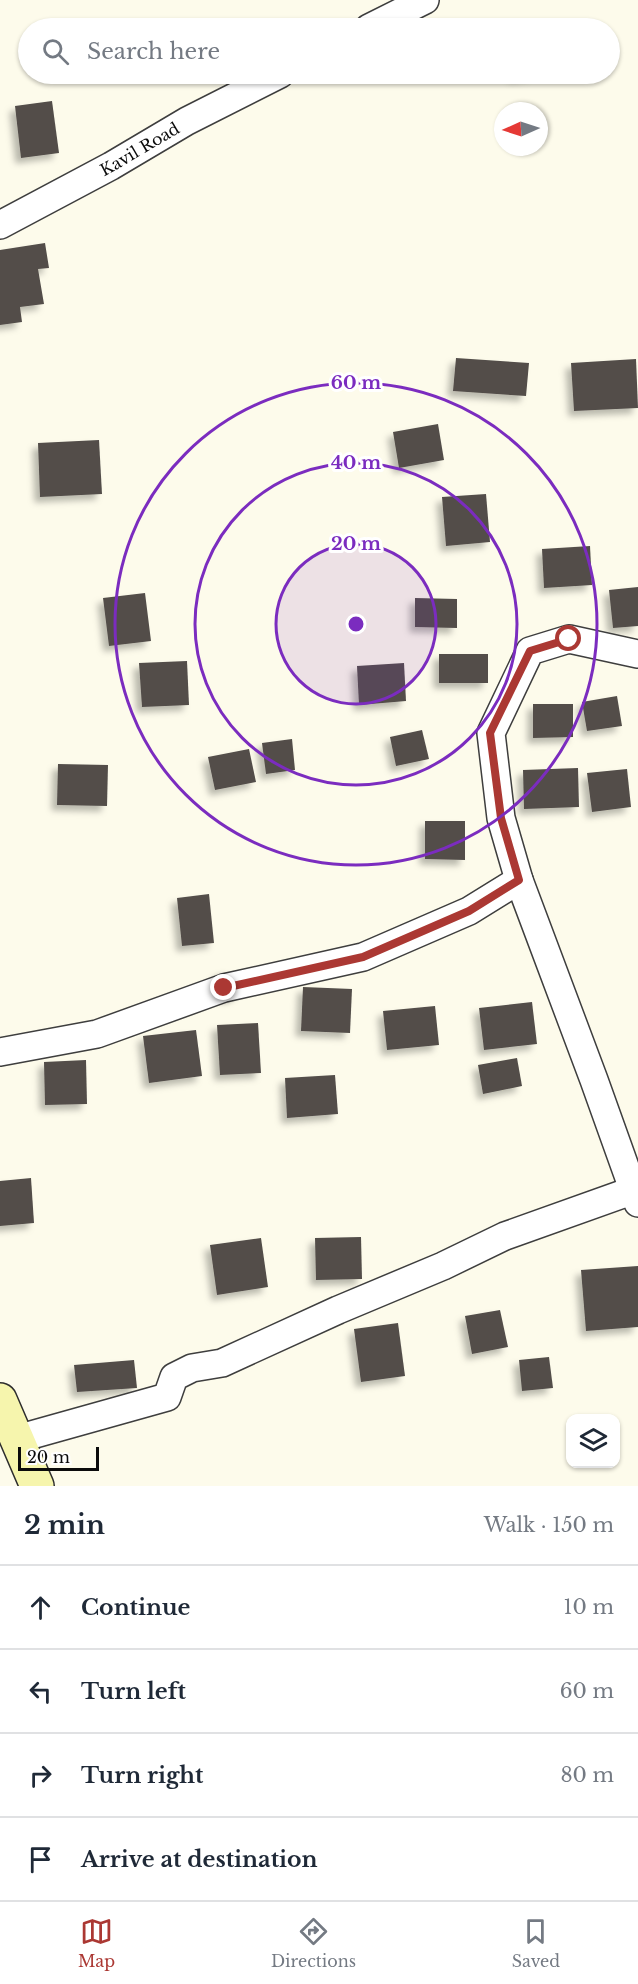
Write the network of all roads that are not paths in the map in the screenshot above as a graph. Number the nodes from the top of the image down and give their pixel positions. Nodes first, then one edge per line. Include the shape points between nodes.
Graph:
1 (425, 0) edge
2 (389, 18) edge
3 (260, 84) edge
4 (0, 225) edge
5 (638, 654) edge
6 (519, 880) junction
7 (0, 1052) edge
8 (636, 1196) edge
9 (0, 1400) edge
10 (17, 1439) junction
11 (37, 1486) edge

1 - 2 street
3 - 4 street, Kavil Road
5 - 6 street via 569,639 530,651 516,677 490,733 501,818
6 - 7 street via 469,911 363,957 224,988 97,1034
6 - 8 street
8 - 10 street via 505,1236 222,1363 192,1368 174,1377 167,1397
9 - 10 main road
10 - 11 main road

